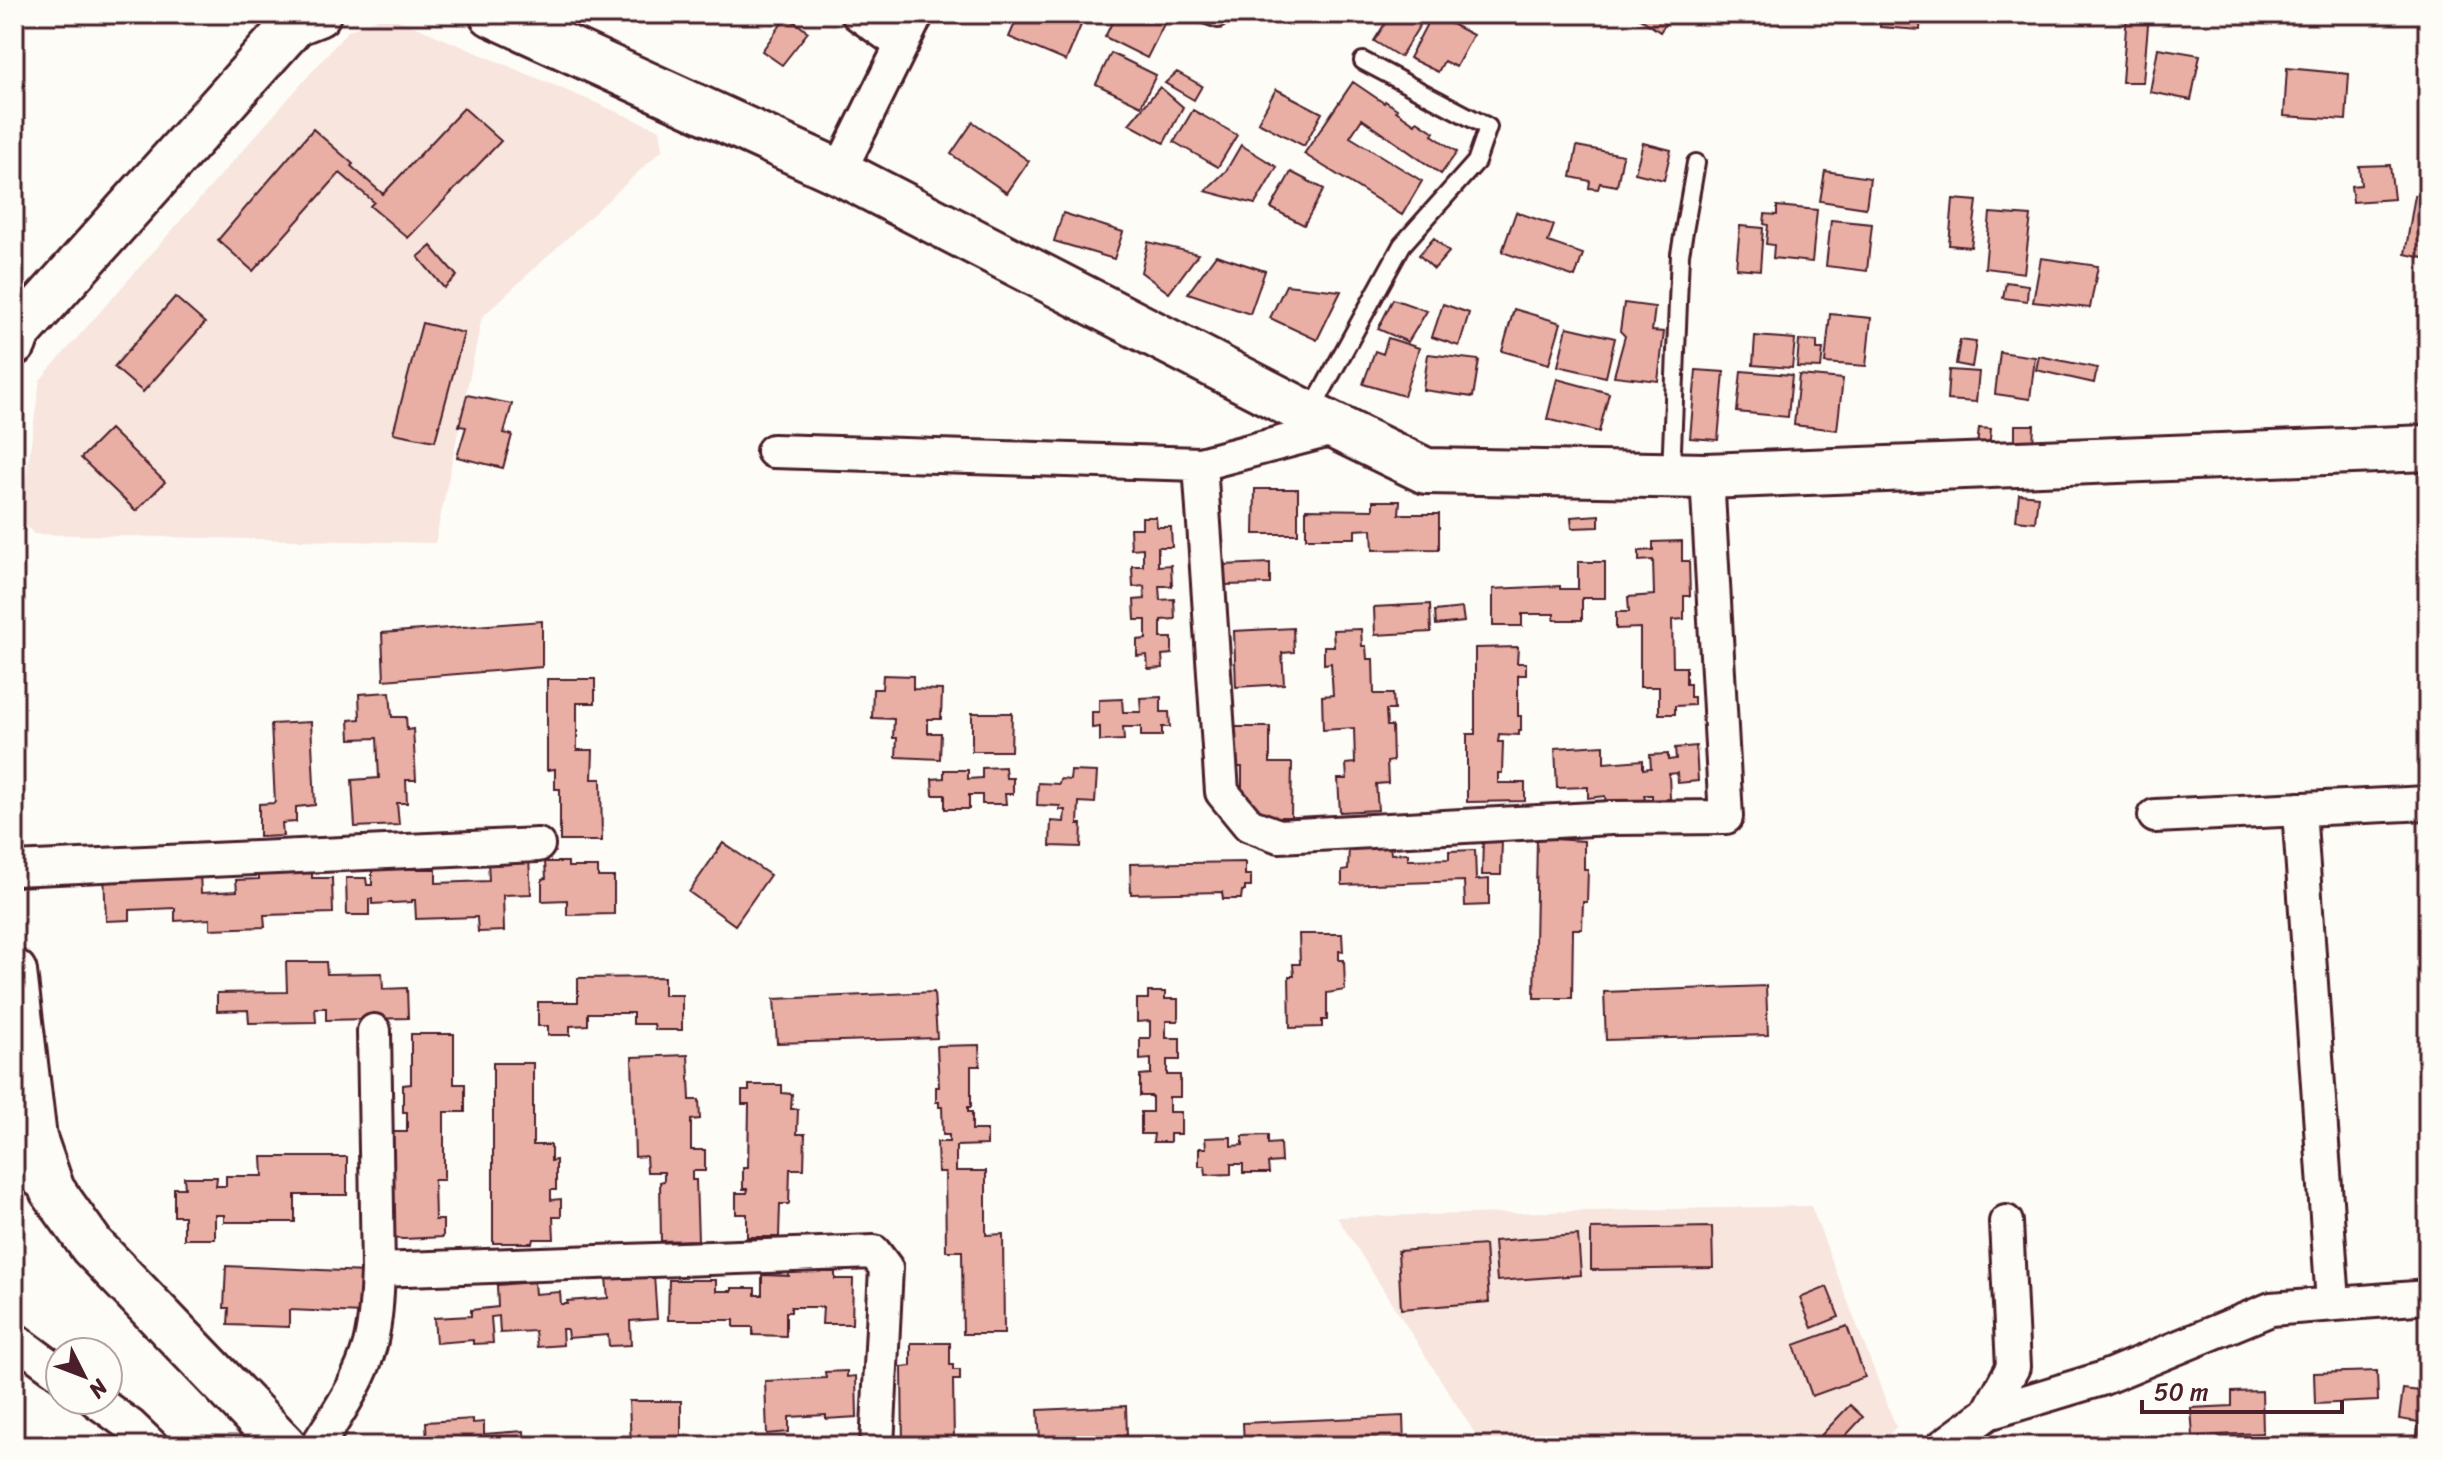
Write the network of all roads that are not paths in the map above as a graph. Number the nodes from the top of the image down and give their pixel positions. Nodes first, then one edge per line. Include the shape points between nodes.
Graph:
1 (318, 14) edge
2 (492, 14) edge
3 (858, 14) edge
4 (917, 14) edge
5 (1204, 14) edge
6 (1224, 14) edge
7 (902, 45) junction
8 (1363, 61) dead end
9 (1696, 163) dead end
10 (839, 172) junction
11 (14, 343) edge
12 (1323, 421) junction
13 (2428, 448) edge
14 (773, 451) dead end
15 (1200, 464) junction
16 (1689, 475) junction
17 (2428, 803) edge
18 (2299, 809) junction
19 (2155, 816) dead end
20 (538, 845) dead end
21 (14, 869) edge
22 (14, 972) edge
23 (374, 1031) dead end
24 (14, 1164) edge
25 (52, 1190) junction
26 (2006, 1222) dead end
27 (378, 1270) junction
28 (2428, 1297) edge
29 (2333, 1303) junction
30 (14, 1339) edge
31 (44, 1361) edge
32 (1988, 1413) junction
33 (117, 1416) edge
34 (152, 1446) edge
35 (284, 1446) edge
36 (317, 1446) edge
37 (877, 1446) edge
38 (1943, 1446) edge

1 - 11 main road via 295,23
2 - 10 main road
3 - 7 street
4 - 7 street
5 - 6 lane via 1218,19
7 - 10 street
8 - 12 lane via 1488,127 1476,162 1402,245
9 - 16 lane via 1680,254
10 - 12 main road
12 - 15 street
12 - 16 main road via 1426,471
13 - 16 main road
14 - 15 street
15 - 16 street via 1222,792 1249,825 1279,836 1726,817
17 - 18 street
18 - 19 street
18 - 29 street
20 - 21 street
22 - 25 main road via 34,1138
23 - 27 street
24 - 25 street
25 - 35 main road via 92,1246
26 - 32 street via 2013,1367
27 - 36 street via 369,1348 354,1385
27 - 37 street via 874,1252 886,1268
28 - 29 street
29 - 32 street via 2271,1309 2101,1379
30 - 31 street
32 - 38 street
33 - 34 street

